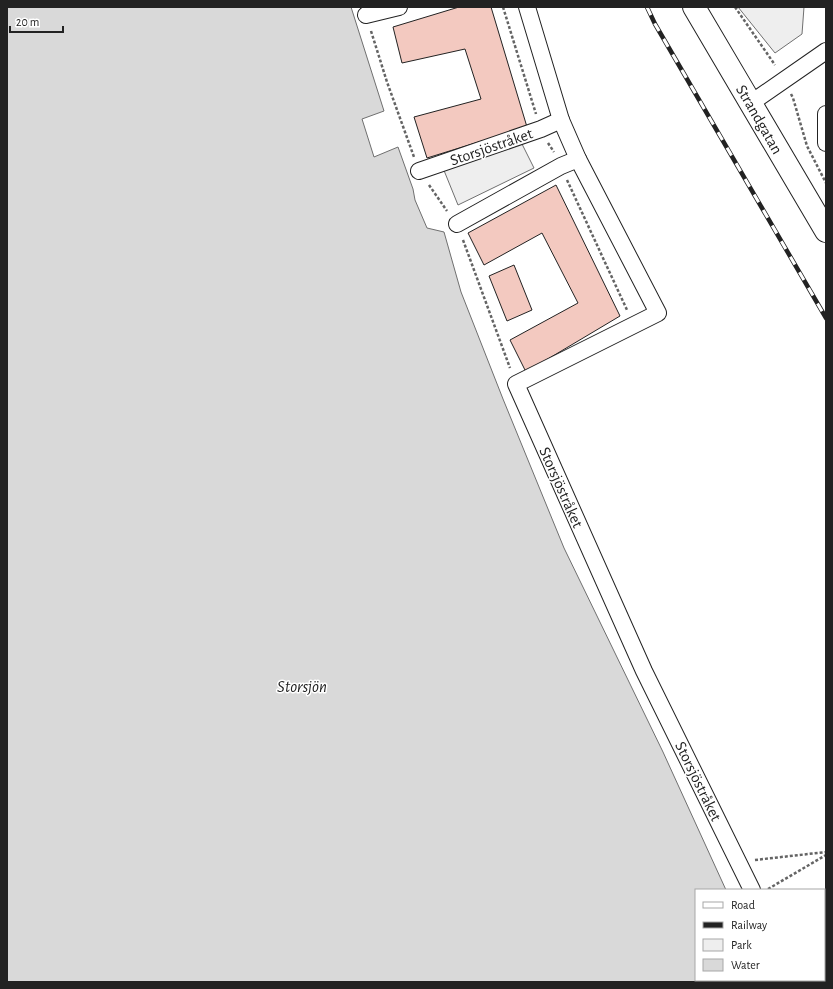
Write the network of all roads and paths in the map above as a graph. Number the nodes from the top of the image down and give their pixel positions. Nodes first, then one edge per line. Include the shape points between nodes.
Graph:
1 (399, 7) edge
2 (527, 7) edge
3 (694, 7) edge
4 (366, 15) joint
5 (826, 51) edge
6 (751, 103) junction
7 (826, 114) edge
8 (561, 120) junction
9 (826, 143) edge
10 (578, 159) junction
11 (419, 171) junction
12 (457, 224) junction
13 (826, 231) edge
14 (516, 384) junction
15 (826, 852) edge
16 (826, 855) edge
17 (738, 862) junction
18 (752, 889) edge
19 (768, 889) edge

1 - 4 street
2 - 8 street
3 - 6 main road, Strandgatan
4 - 11 path
5 - 6 street
6 - 13 main road, Strandgatan
7 - 9 street
8 - 10 street
8 - 11 street, Storsjöstråket
10 - 12 street
10 - 14 street via 658,313
11 - 12 path
12 - 14 path
14 - 17 street, Storsjöstråket via 644,671
15 - 17 path
16 - 19 path
17 - 18 street, Storsjöstråket

